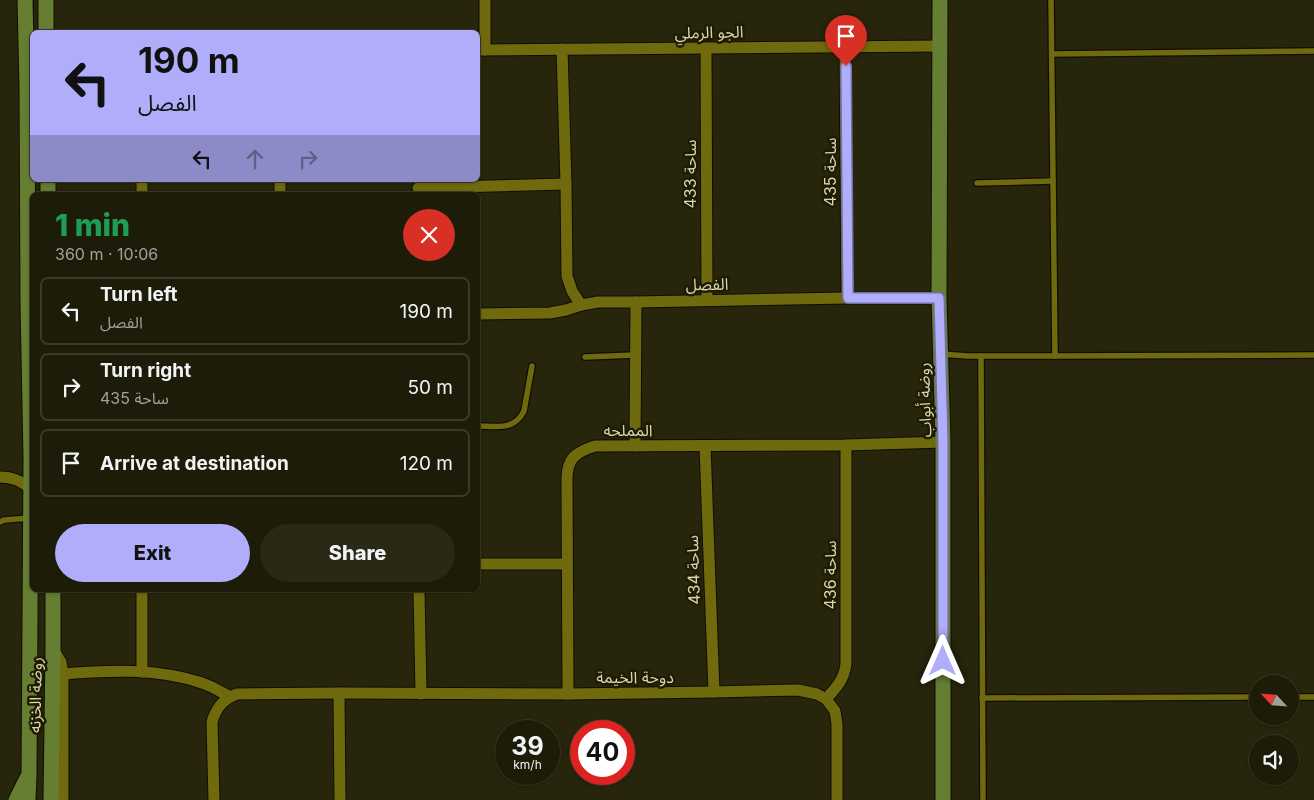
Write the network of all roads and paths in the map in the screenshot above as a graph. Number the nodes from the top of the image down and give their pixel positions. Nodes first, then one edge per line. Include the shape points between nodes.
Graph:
1 (25, 0) edge
2 (46, 0) edge
3 (485, 0) edge
4 (940, 0) edge
5 (1051, 0) edge
6 (46, 30) edge
7 (941, 46) junction
8 (845, 47) junction
9 (706, 48) junction
10 (481, 50) edge
11 (562, 50) junction
12 (1314, 51) edge
13 (1052, 54) junction
14 (1053, 181) junction
15 (977, 183) dead end
16 (566, 184) junction
17 (418, 188) edge
18 (848, 298) junction
19 (939, 298) junction
20 (707, 300) junction
21 (636, 302) junction
22 (581, 304) junction
23 (480, 314) edge
24 (940, 354) junction
25 (635, 355) junction
26 (1314, 355) edge
27 (981, 356) junction
28 (1055, 356) junction
29 (585, 357) dead end
30 (532, 366) dead end
31 (30, 407) edge
32 (480, 426) edge
33 (943, 442) junction
34 (846, 445) junction
35 (635, 446) junction
36 (705, 446) junction
37 (30, 460) edge
38 (4, 477) edge
39 (30, 488) edge
40 (30, 518) edge
41 (0, 522) edge
42 (480, 564) edge
43 (567, 564) junction
44 (30, 592) edge
45 (52, 592) edge
46 (142, 592) edge
47 (420, 592) edge
48 (53, 649) junction
49 (142, 672) junction
50 (63, 674) junction
51 (714, 692) junction
52 (338, 693) junction
53 (421, 694) junction
54 (568, 694) junction
55 (230, 697) junction
56 (1249, 697) edge
57 (1299, 697) edge
58 (1314, 697) edge
59 (982, 698) junction
60 (826, 699) junction
61 (29, 775) junction
62 (16, 800) edge
63 (28, 800) edge
64 (51, 800) edge
65 (63, 800) edge
66 (214, 800) edge
67 (340, 800) edge
68 (837, 800) edge
69 (944, 800) edge
70 (983, 800) edge

1 - 31 street, روضة الخزنه
2 - 6 street
3 - 10 street
4 - 7 street, روضة أبواب
5 - 13 lane
7 - 8 street, الجو الرملي
7 - 19 street, روضة أبواب
8 - 9 street, الجو الرملي
8 - 18 street, ساحة 435
9 - 11 street, الجو الرملي
9 - 20 street, ساحة 433
10 - 11 street, الجو الرملي
11 - 16 street
12 - 13 lane
13 - 14 lane
14 - 15 lane
14 - 28 lane
16 - 17 street
16 - 22 street via 567,276
18 - 19 street, الفصل
18 - 20 street, الفصل
19 - 24 street, روضة أبواب
20 - 21 street, الفصل
21 - 22 street, الفصل
21 - 25 street
22 - 23 street, الفصل via 550,312
24 - 27 lane
24 - 33 street, روضة أبواب
25 - 29 lane
25 - 35 street
26 - 28 lane
27 - 28 lane
27 - 59 lane
30 - 32 lane via 521,417 510,425
33 - 34 street, المملحه
33 - 69 street, روضة أبواب
34 - 36 street, المملحه
34 - 60 street, ساحة 436 via 846,664 843,678
35 - 36 street, المملحه
35 - 43 street, المملحه via 595,446 584,449 572,460 567,472
36 - 51 street, ساحة 434
37 - 38 street via 22,470
38 - 39 street
40 - 41 lane
42 - 43 street
43 - 54 street, المملحه
44 - 61 street, روضة الخزنه
45 - 48 street, روضة الخزنه
46 - 49 street
47 - 53 street
48 - 50 street via 61,662
48 - 64 street, روضة الخزنه
49 - 50 street
49 - 55 street via 204,683
50 - 65 street
51 - 54 street, دوحة الخيمة
51 - 60 street, دوحة الخيمة via 798,690
52 - 53 street, دوحة الخيمة
52 - 55 street, دوحة الخيمة via 244,693
52 - 67 street
53 - 54 street, دوحة الخيمة
55 - 66 street via 218,706 212,722
56 - 59 lane
57 - 58 lane
59 - 70 lane
60 - 68 street via 835,711 837,724
61 - 62 street
61 - 63 street, روضة الخزنه

